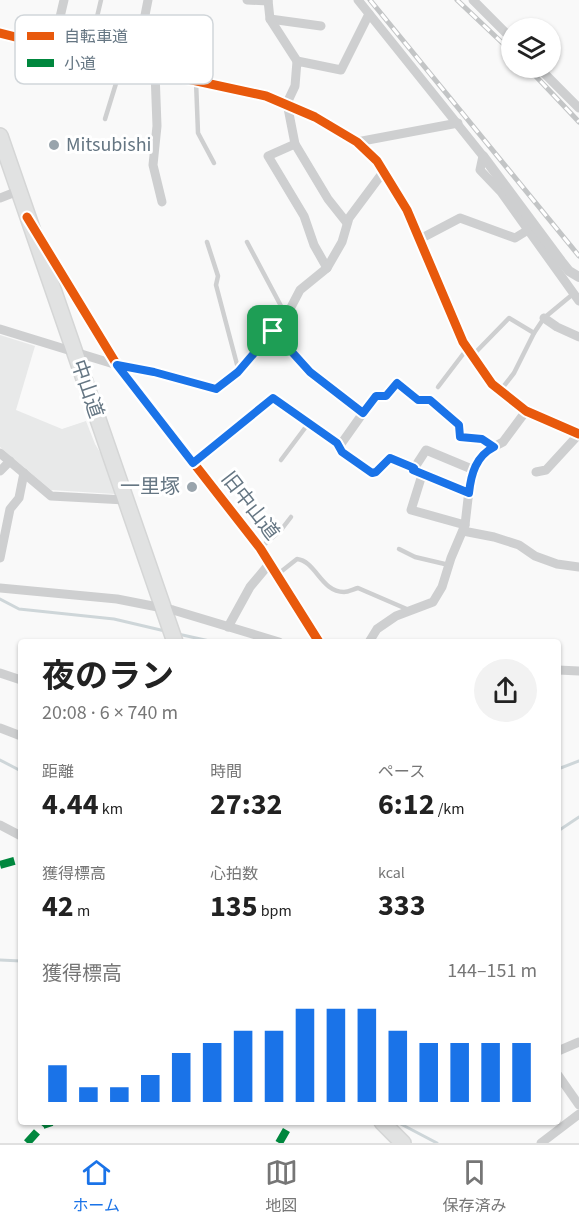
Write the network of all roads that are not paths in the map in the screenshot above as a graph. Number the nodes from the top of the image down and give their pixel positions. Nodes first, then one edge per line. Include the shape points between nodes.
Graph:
1 (100, 0) edge
2 (148, 0) edge
3 (247, 0) edge
4 (358, 0) edge
5 (473, 0) edge
6 (268, 1) edge
7 (369, 14) junction
8 (97, 15) edge
9 (145, 15) edge
10 (270, 19) junction
11 (321, 26) dead end
12 (501, 28) edge
13 (0, 33) edge
14 (15, 37) edge
15 (297, 61) junction
16 (549, 78) edge
17 (116, 84) edge
18 (155, 84) edge
19 (196, 84) edge
20 (210, 84) edge
21 (287, 103) junction
22 (579, 108) edge
23 (105, 119) dead end
24 (458, 123) junction
25 (0, 136) edge
26 (357, 142) junction
27 (296, 144) junction
28 (483, 156) junction
29 (214, 163) dead end
30 (384, 171) junction
31 (18, 190) junction
32 (0, 198) edge
33 (162, 202) dead end
34 (27, 217) junction
35 (347, 223) junction
36 (528, 230) junction
37 (420, 239) junction
38 (207, 242) dead end
39 (247, 242) dead end
40 (327, 268) junction
41 (579, 277) edge
42 (576, 297) edge
43 (289, 311) junction
44 (544, 318) junction
45 (0, 329) edge
46 (273, 331) junction
47 (534, 333) junction
48 (579, 337) edge
49 (74, 351) junction
50 (470, 352) junction
51 (117, 365) junction
52 (238, 372) junction
53 (438, 387) dead end
54 (500, 391) junction
55 (526, 411) junction
56 (363, 413) junction
57 (309, 423) junction
58 (579, 434) edge
59 (337, 443) junction
60 (494, 447) junction
61 (0, 453) edge
62 (281, 460) dead end
63 (10, 461) junction
64 (193, 463) junction
65 (414, 468) junction
66 (474, 470) junction
67 (0, 471) edge
68 (536, 472) dead end
69 (24, 473) junction
70 (422, 475) junction
71 (469, 493) junction
72 (124, 500) junction
73 (291, 517) dead end
74 (464, 528) junction
75 (260, 548) junction
76 (399, 549) dead end
77 (0, 558) edge
78 (270, 562) junction
79 (449, 565) junction
80 (579, 567) edge
81 (278, 573) junction
82 (0, 588) edge
83 (164, 609) junction
84 (412, 611) junction
85 (228, 627) junction
86 (173, 636) edge
87 (269, 639) edge
88 (317, 639) edge
89 (371, 639) edge
90 (561, 670) edge
91 (579, 671) edge
92 (0, 673) edge
93 (18, 679) edge
94 (0, 729) edge
95 (18, 735) edge
96 (0, 825) edge
97 (18, 834) edge
98 (579, 1042) edge
99 (561, 1050) edge
100 (561, 1079) edge
101 (579, 1106) edge
102 (579, 1114) edge
103 (385, 1125) edge
104 (403, 1143) edge
105 (541, 1143) edge

1 - 8 lane
2 - 9 street
3 - 6 street
4 - 7 street
5 - 12 street
6 - 10 street
7 - 15 street via 341,70
7 - 24 street
10 - 11 street
10 - 15 street
13 - 14 street
15 - 21 street via 295,86
16 - 22 street
17 - 23 lane
18 - 33 street via 153,165
19 - 29 lane via 198,133
20 - 21 street
21 - 26 street
21 - 27 street
24 - 26 street
24 - 28 street
25 - 31 highway, 中山道
26 - 30 street
27 - 35 street
27 - 40 street via 267,156 304,216
28 - 36 street via 480,170
28 - 41 street via 561,261
30 - 35 street
30 - 37 street
31 - 32 street
31 - 34 highway, 中山道
34 - 49 highway, 中山道
34 - 51 street, 旧中山道
35 - 40 street via 342,242
36 - 37 street via 515,238 460,218
36 - 42 street
37 - 50 street
38 - 52 lane
39 - 43 lane via 280,306
40 - 43 street via 300,290
42 - 44 lane
43 - 46 street
44 - 47 lane
44 - 48 street
45 - 49 street
46 - 52 street
46 - 56 street via 310,372
47 - 50 lane via 508,318
47 - 54 lane
49 - 51 street
49 - 72 highway, 中山道
50 - 53 lane
50 - 54 street
51 - 52 street via 216,389
51 - 64 street, 旧中山道
54 - 55 street
55 - 58 street
55 - 60 street via 503,442
56 - 59 street via 341,444
56 - 60 lane via 376,396 386,396 397,383 418,400 430,400 437,406 459,425 460,437 482,439
57 - 59 street
57 - 62 lane
57 - 64 street via 273,398
58 - 68 street via 546,470
59 - 65 street via 342,452 372,473 390,458
60 - 66 street via 486,451
61 - 63 street
63 - 67 street
63 - 69 street
64 - 75 street, 旧中山道
65 - 66 street via 426,450
65 - 70 street
66 - 71 street
69 - 72 street via 51,496
69 - 77 street via 19,498 10,509
70 - 71 street
70 - 74 street via 411,510
71 - 74 street
72 - 83 highway, 中山道
73 - 75 lane
74 - 79 street
74 - 80 street via 519,545 557,564
75 - 78 street, 旧中山道
76 - 79 lane
78 - 81 street, 旧中山道
78 - 85 street via 250,587
79 - 84 street via 433,602
81 - 84 lane via 297,559 304,560 332,589 344,592 358,588
81 - 88 street, 旧中山道
82 - 83 street via 117,599
83 - 85 street
83 - 86 highway, 中山道
84 - 89 street via 396,616 377,629
85 - 87 street
90 - 91 street
92 - 93 street
94 - 95 street
96 - 97 street
98 - 99 street
100 - 101 street
102 - 105 street
103 - 104 highway

